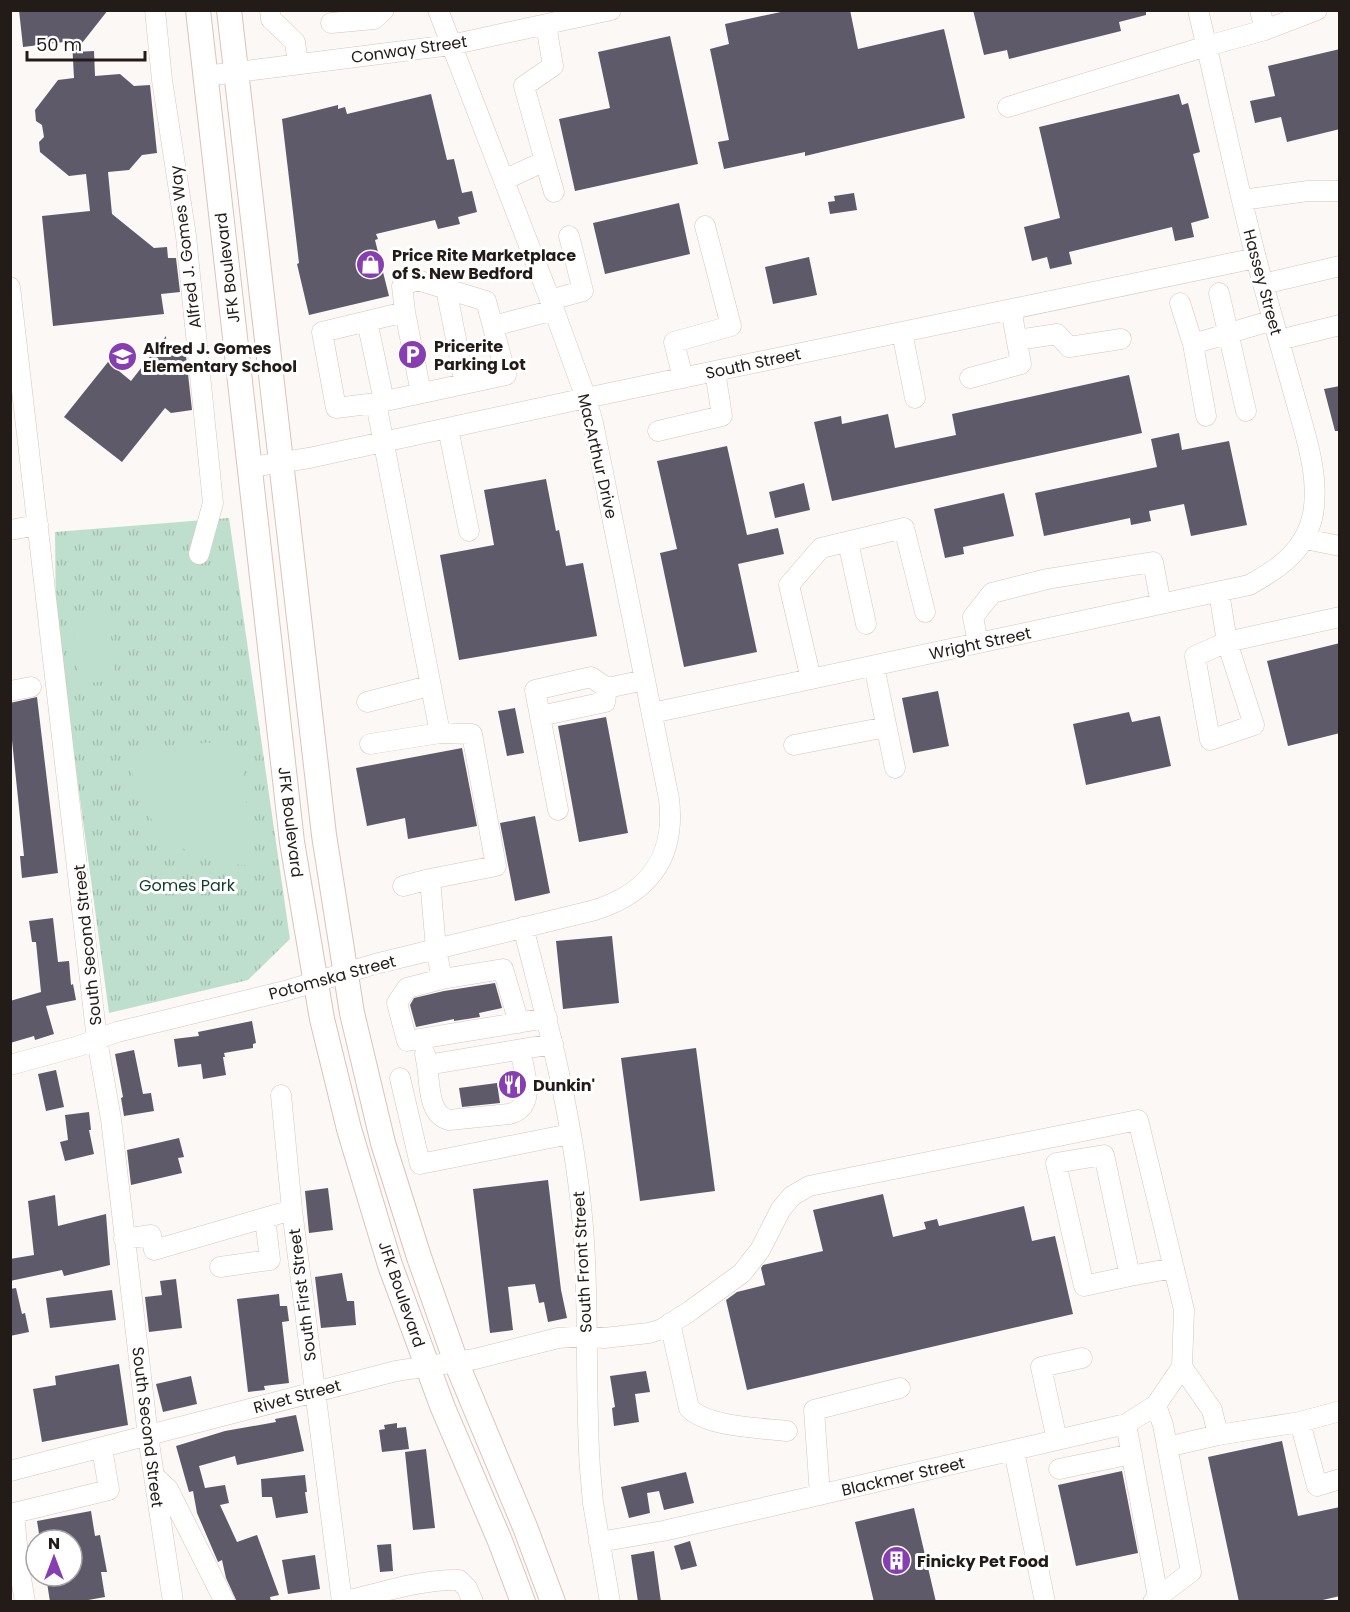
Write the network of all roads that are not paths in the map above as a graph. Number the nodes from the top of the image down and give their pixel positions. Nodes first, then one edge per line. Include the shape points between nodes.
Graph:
1 (155, 10) edge
2 (198, 10) edge
3 (229, 10) edge
4 (270, 10) edge
5 (384, 10) edge
6 (438, 10) edge
7 (1198, 10) edge
8 (1260, 10) edge
9 (1317, 10) edge
10 (605, 11) edge
11 (330, 23) dead end
12 (546, 25) junction
13 (1265, 30) junction
14 (452, 45) junction
15 (1207, 46) junction
16 (298, 64) junction
17 (236, 72) junction
18 (205, 76) junction
19 (1008, 108) dead end
20 (545, 161) junction
21 (504, 180) junction
22 (1340, 191) edge
23 (554, 192) dead end
24 (1242, 200) junction
25 (705, 226) dead end
26 (569, 236) dead end
27 (1256, 258) junction
28 (1340, 266) edge
29 (1263, 284) junction
30 (10, 287) edge
31 (446, 289) junction
32 (1219, 293) dead end
33 (1180, 303) dead end
34 (552, 305) junction
35 (1011, 309) junction
36 (405, 312) junction
37 (1273, 320) junction
38 (367, 321) junction
39 (1340, 325) edge
40 (493, 326) junction
41 (902, 332) junction
42 (1229, 333) junction
43 (1121, 339) dead end
44 (1017, 340) junction
45 (1279, 340) junction
46 (1193, 344) junction
47 (715, 371) junction
48 (682, 378) junction
49 (970, 378) dead end
50 (465, 384) junction
51 (422, 393) junction
52 (586, 398) junction
53 (915, 398) dead end
54 (380, 402) junction
55 (1246, 411) dead end
56 (1206, 416) dead end
57 (448, 428) junction
58 (658, 431) dead end
59 (383, 441) junction
60 (281, 463) junction
61 (251, 467) junction
62 (38, 525) junction
63 (10, 530) edge
64 (469, 531) dead end
65 (848, 542) junction
66 (1301, 545) junction
67 (1340, 546) edge
68 (199, 554) dead end
69 (1219, 592) junction
70 (1161, 604) junction
71 (925, 612) dead end
72 (1340, 617) edge
73 (866, 624) dead end
74 (1227, 642) junction
75 (978, 643) junction
76 (874, 666) junction
77 (811, 679) junction
78 (645, 681) junction
79 (429, 686) junction
80 (31, 687) dead end
81 (607, 688) junction
82 (10, 691) edge
83 (367, 702) dead end
84 (652, 713) junction
85 (540, 716) junction
86 (886, 727) junction
87 (440, 733) junction
88 (370, 744) dead end
89 (794, 745) dead end
90 (895, 768) dead end
91 (558, 810) dead end
92 (430, 879) junction
93 (647, 880) joint
94 (403, 886) dead end
95 (523, 927) junction
96 (436, 949) junction
97 (346, 973) junction
98 (442, 980) junction
99 (315, 982) junction
100 (547, 1018) junction
101 (519, 1023) junction
102 (422, 1039) junction
103 (98, 1040) junction
104 (553, 1044) junction
105 (520, 1050) junction
106 (10, 1065) edge
107 (427, 1065) junction
108 (400, 1078) dead end
109 (281, 1095) dead end
110 (570, 1134) junction
111 (292, 1210) junction
112 (265, 1218) junction
113 (124, 1239) junction
114 (220, 1267) dead end
115 (1174, 1268) junction
116 (1130, 1276) junction
117 (670, 1323) junction
118 (586, 1336) junction
119 (1083, 1358) dead end
120 (456, 1362) junction
121 (427, 1365) junction
122 (1182, 1367) junction
123 (900, 1388) dead end
124 (314, 1393) junction
125 (1156, 1405) junction
126 (1340, 1411) edge
127 (1300, 1422) junction
128 (1126, 1424) junction
129 (787, 1431) dead end
130 (1218, 1435) junction
131 (148, 1436) junction
132 (1057, 1440) junction
133 (1167, 1447) junction
134 (102, 1448) junction
135 (1014, 1451) junction
136 (1132, 1454) junction
137 (1059, 1469) dead end
138 (10, 1471) edge
139 (154, 1476) junction
140 (1340, 1479) edge
141 (820, 1495) junction
142 (599, 1542) junction
143 (15, 1567) edge
144 (1156, 1600) edge
145 (25, 1602) edge
146 (173, 1602) edge
147 (225, 1602) edge
148 (342, 1602) edge
149 (473, 1602) edge
150 (523, 1602) edge
151 (554, 1602) edge
152 (610, 1602) edge
153 (1046, 1602) edge

1 - 68 street, Alfred J. Gomes Way via 186,236 213,503
2 - 18 main road, JFK Boulevard
3 - 17 main road, JFK Boulevard
4 - 16 street via 271,19 295,42
5 - 11 street via 374,19
6 - 14 street, MacArthur Drive
7 - 15 street, Hassey Street
8 - 13 street
9 - 13 street
10 - 12 street, Conway Street
12 - 14 street, Conway Street
12 - 20 street via 554,66 524,86
13 - 15 street
14 - 16 street, Conway Street
14 - 21 street, MacArthur Drive
15 - 19 street
15 - 24 street, Hassey Street
16 - 17 street, Conway Street
17 - 18 street, Conway Street
17 - 60 main road, JFK Boulevard
18 - 61 main road, JFK Boulevard
20 - 21 street
20 - 23 street
21 - 34 street, MacArthur Drive
22 - 24 street
24 - 27 street, Hassey Street
25 - 48 street via 731,326 674,342
26 - 34 street via 583,291
27 - 29 street, Hassey Street
27 - 35 street, South Street
28 - 29 street
29 - 37 street, Hassey Street
30 - 62 street, South Second Street
31 - 36 street via 417,280 402,285
31 - 40 street via 486,300
31 - 50 street
32 - 42 street
33 - 46 street
34 - 40 street
34 - 52 street, MacArthur Drive
35 - 41 street, South Street
35 - 44 street
36 - 38 street
36 - 51 street
37 - 42 street
37 - 45 street, Hassey Street
38 - 54 street
38 - 54 street via 322,332 336,408
39 - 45 street
40 - 50 street via 506,375
41 - 47 street, South Street
41 - 53 street
42 - 46 street
42 - 55 street
43 - 44 street via 1070,347 1057,334
44 - 49 street via 1021,364
45 - 66 street, Hassey Street via 1314,476 1313,512
46 - 56 street
47 - 48 street, South Street
47 - 58 street via 722,416
48 - 52 street, South Street
50 - 51 street
51 - 54 street
52 - 57 street, South Street
52 - 78 street, MacArthur Drive
54 - 59 street
57 - 59 street, South Street
57 - 64 street
59 - 60 street, South Street
59 - 79 street
60 - 61 street, South Street
60 - 97 main road, JFK Boulevard via 324,835
61 - 99 main road, JFK Boulevard via 292,842
62 - 63 street
62 - 103 street, South Second Street
65 - 71 street via 904,528
65 - 73 street
65 - 77 street via 821,548 789,585
66 - 67 street
66 - 69 street, Wright Street via 1282,565 1249,585
69 - 70 street, Wright Street
69 - 74 street
70 - 75 street, Wright Street
70 - 75 street via 1153,562 1047,579 992,593 973,617
72 - 74 street
74 - 74 street via 1195,656 1210,740 1254,725
75 - 76 street, Wright Street
76 - 77 street, Wright Street
76 - 86 street
77 - 84 street, Wright Street
78 - 81 street
78 - 84 street, MacArthur Drive
79 - 83 street
79 - 87 street
80 - 82 street
81 - 85 street via 605,702
81 - 85 street via 591,677 535,690
84 - 93 street, MacArthur Drive via 671,826 661,861
85 - 91 street
86 - 89 street
86 - 90 street
87 - 88 street
87 - 92 street via 472,734 496,866
92 - 94 street
92 - 96 street
93 - 95 street, Potomska Street via 610,905
95 - 96 street, Potomska Street
95 - 100 street, South Front Street
96 - 97 street, Potomska Street
96 - 98 street
97 - 99 street, Potomska Street
97 - 120 main road, JFK Boulevard via 383,1143
98 - 101 street via 503,969
98 - 102 street via 407,988 397,1003 407,1041
99 - 103 street, Potomska Street
99 - 121 main road, JFK Boulevard via 349,1129 390,1265
100 - 101 street
100 - 104 street, South Front Street
101 - 102 street
102 - 107 street
103 - 106 street, Potomska Street
103 - 113 street, South Second Street
104 - 105 street
104 - 110 street, South Front Street
105 - 107 street
105 - 107 street via 527,1097 525,1106 509,1114 441,1118 435,1110
108 - 110 street via 420,1164
109 - 111 street, South First Street
110 - 118 street, South Front Street via 584,1240
111 - 112 street
111 - 124 street, South First Street
112 - 113 street via 154,1250 151,1235
112 - 114 street via 270,1260
113 - 131 street, South Second Street
115 - 116 street
115 - 117 street, Rivet Street via 1138,1120 809,1186 792,1196 781,1209 760,1250 742,1273
115 - 122 street via 1184,1310
116 - 116 street via 1084,1286 1056,1163 1104,1155
117 - 118 street, Rivet Street via 649,1334
117 - 129 street via 689,1408 695,1414 726,1423
118 - 120 street, Rivet Street via 558,1338
118 - 142 street, South Front Street via 589,1460
119 - 132 street via 1041,1367
120 - 121 street, Rivet Street
120 - 151 main road, JFK Boulevard
121 - 124 street, Rivet Street
121 - 150 main road, JFK Boulevard
122 - 125 street, Blackmer Street
122 - 130 street via 1212,1410
123 - 141 street via 814,1410
124 - 131 street, Rivet Street
124 - 148 street, South First Street
125 - 128 street, Blackmer Street
125 - 133 street
126 - 127 street
127 - 130 street
127 - 140 street via 1317,1486
128 - 132 street, Blackmer Street
128 - 136 street
130 - 133 street
131 - 134 street, Rivet Street
131 - 139 street, South Second Street
132 - 135 street, Blackmer Street
133 - 144 street via 1191,1572
134 - 138 street, Rivet Street
134 - 143 street via 109,1490 14,1512
135 - 141 street, Blackmer Street
135 - 153 street
136 - 137 street
136 - 144 street
139 - 146 street, South Second Street
139 - 147 street via 168,1489
141 - 142 street, Blackmer Street
142 - 152 street, South Front Street
143 - 145 street
148 - 149 street via 427,1582 459,1580

